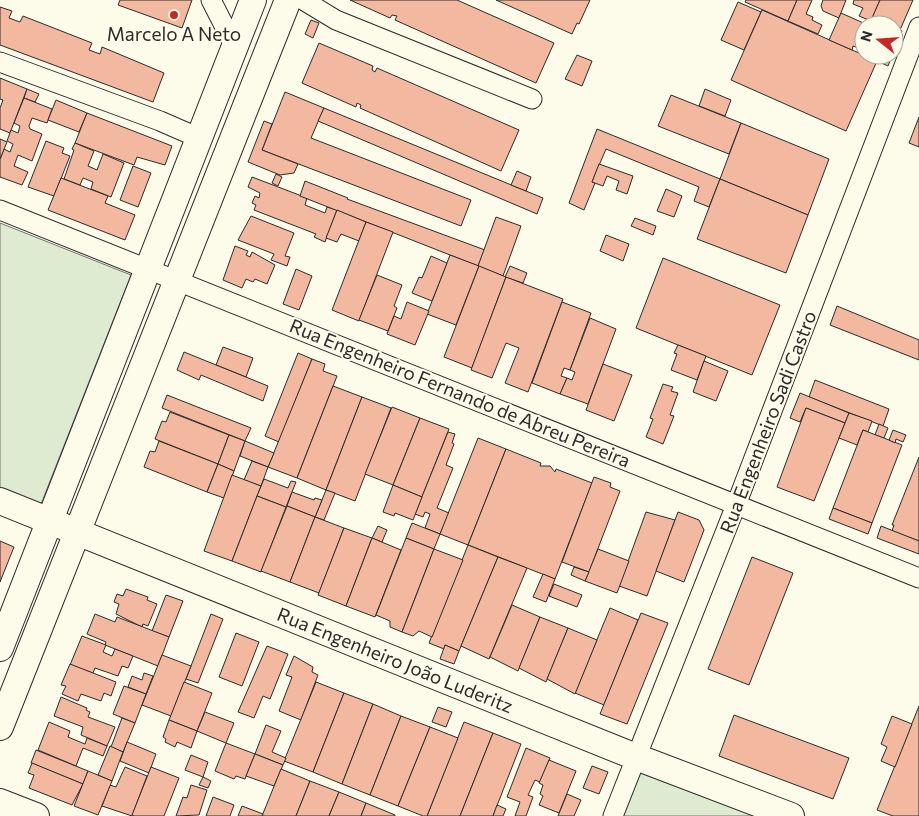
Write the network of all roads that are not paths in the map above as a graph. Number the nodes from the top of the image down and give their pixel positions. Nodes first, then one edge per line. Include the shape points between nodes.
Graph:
1 (211, 0) edge
2 (253, 0) edge
3 (288, 0) edge
4 (303, 0) edge
5 (919, 27) edge
6 (235, 47) junction
7 (0, 62) edge
8 (532, 99) dead end
9 (199, 138) junction
10 (0, 210) edge
11 (148, 268) junction
12 (177, 279) junction
13 (0, 501) edge
14 (736, 505) junction
15 (50, 520) junction
16 (78, 530) junction
17 (919, 578) edge
18 (0, 648) edge
19 (0, 727) edge
20 (636, 757) junction
21 (0, 802) edge
22 (36, 816) edge
23 (613, 816) edge
24 (791, 816) edge

1 - 6 street
2 - 6 street
3 - 12 street
4 - 8 street via 336,20
5 - 14 street, Rua Engenheiro Sadi Castro
6 - 9 street
7 - 9 street
9 - 11 street
10 - 11 street, Rua Engenheiro Fernando de Abreu Pereira
11 - 12 street, Rua Engenheiro Fernando de Abreu Pereira
11 - 15 street
12 - 14 street, Rua Engenheiro Fernando de Abreu Pereira
12 - 16 street
13 - 15 street, Rua Engenheiro João Luderitz
14 - 17 street, Rua Engenheiro Fernando de Abreu Pereira
14 - 20 street, Rua Engenheiro Sadi Castro
15 - 16 street, Rua Engenheiro João Luderitz
15 - 18 street
16 - 19 street
16 - 20 street, Rua Engenheiro João Luderitz
20 - 23 street, Rua Engenheiro Sadi Castro
20 - 24 street, Rua Engenheiro João Luderitz
21 - 22 street

